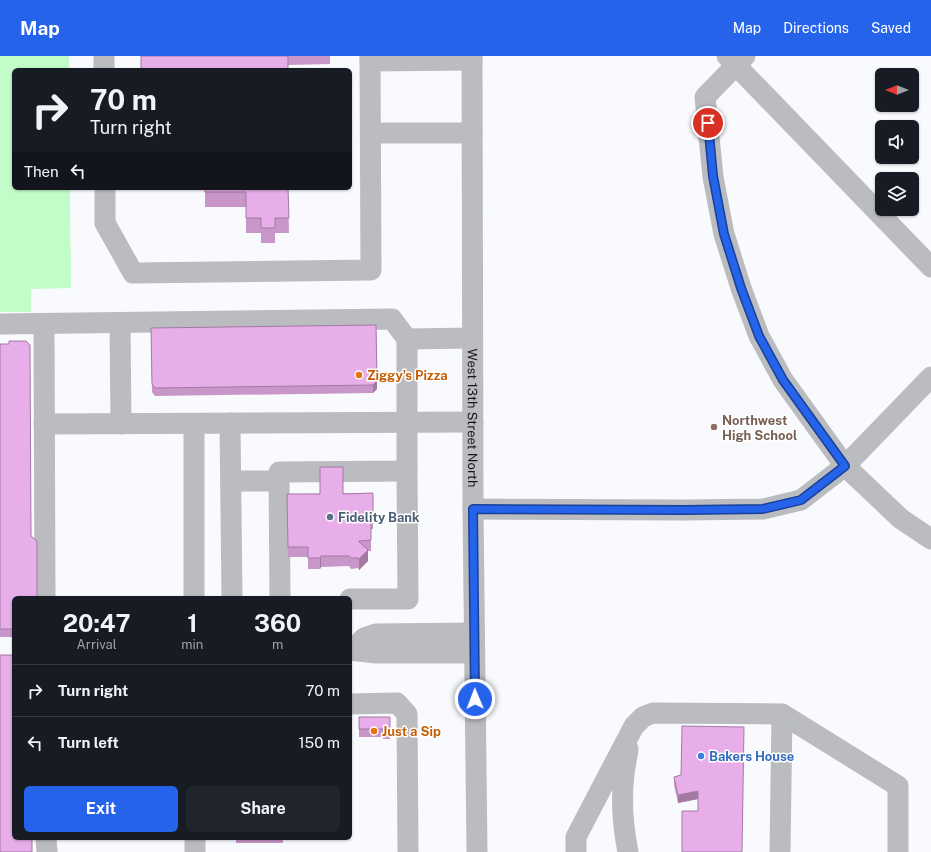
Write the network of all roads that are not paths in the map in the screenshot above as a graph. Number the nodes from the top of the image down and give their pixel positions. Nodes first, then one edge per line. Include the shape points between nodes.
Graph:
1 (104, 56) edge
2 (370, 58) edge
3 (472, 58) edge
4 (736, 59) edge
5 (104, 68) edge
6 (371, 133) junction
7 (472, 133) junction
8 (105, 190) edge
9 (931, 267) edge
10 (120, 323) junction
11 (0, 324) edge
12 (44, 324) junction
13 (472, 338) junction
14 (406, 339) junction
15 (931, 377) edge
16 (407, 422) junction
17 (473, 422) junction
18 (230, 423) junction
19 (44, 424) junction
20 (121, 424) junction
21 (194, 424) junction
22 (845, 466) junction
23 (407, 471) junction
24 (231, 481) junction
25 (279, 481) junction
26 (473, 509) junction
27 (931, 539) edge
28 (45, 596) edge
29 (194, 596) edge
30 (232, 596) edge
31 (280, 596) edge
32 (352, 599) edge
33 (474, 643) junction
34 (352, 650) edge
35 (352, 704) edge
36 (782, 714) junction
37 (634, 726) junction
38 (595, 800) junction
39 (623, 800) junction
40 (46, 840) edge
41 (195, 840) edge
42 (47, 852) edge
43 (195, 852) edge
44 (408, 852) edge
45 (476, 852) edge
46 (576, 852) edge
47 (628, 852) edge
48 (780, 852) edge
49 (898, 852) edge

1 - 5 street
2 - 3 street
2 - 6 street
3 - 7 street, West 13th Street North
4 - 9 street
4 - 22 street via 705,97 713,176 724,234 759,336 783,380
6 - 7 street
6 - 8 street via 371,270 133,273 105,223
7 - 13 street, West 13th Street North
10 - 12 street
10 - 14 street via 392,319
10 - 20 street
11 - 12 street
12 - 19 street
13 - 14 street
13 - 17 street, West 13th Street North
14 - 16 street
15 - 22 street
16 - 17 street
16 - 18 street
16 - 23 street
17 - 26 street, West 13th Street North
18 - 21 street
18 - 24 street
19 - 20 street
19 - 28 street
20 - 21 street
21 - 29 street
22 - 26 street via 801,500 763,509
22 - 27 street via 901,519
23 - 25 street via 279,472
23 - 32 street via 408,599
24 - 25 street
24 - 30 street
25 - 31 street
26 - 33 street, West 13th Street North
33 - 34 street via 376,634 364,638
33 - 45 street, West 13th Street North
35 - 44 street via 397,704 407,714
36 - 37 street via 653,713 643,717
36 - 48 street
36 - 49 street via 898,786
37 - 38 street
37 - 39 street via 625,768
38 - 39 street
38 - 46 street via 576,836
39 - 47 street
40 - 42 street
41 - 43 street

